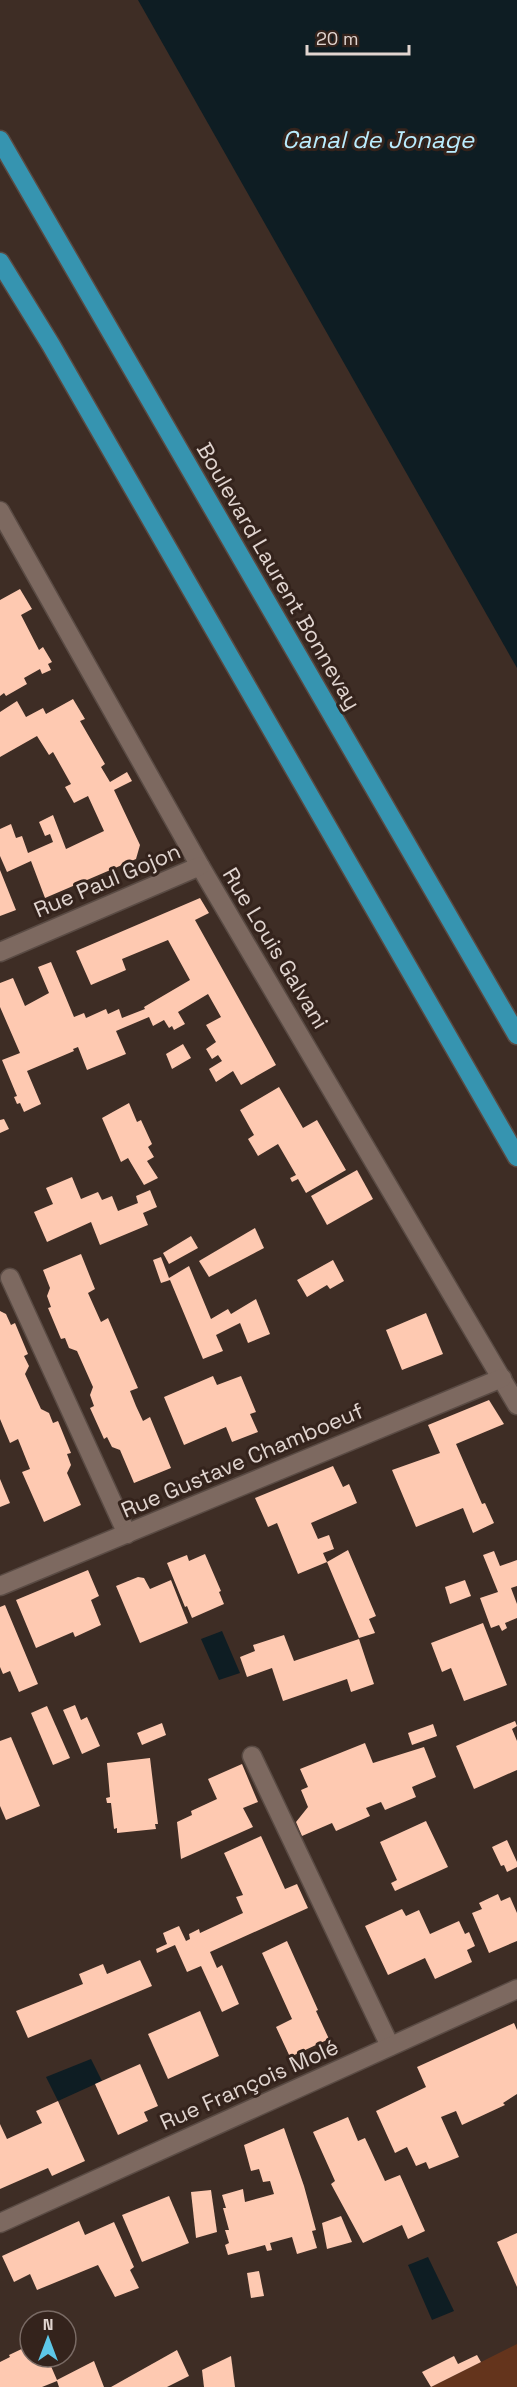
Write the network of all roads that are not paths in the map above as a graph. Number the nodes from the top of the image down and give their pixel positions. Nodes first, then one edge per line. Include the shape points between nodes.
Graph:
1 (0, 140) edge
2 (0, 262) edge
3 (0, 511) edge
4 (200, 866) junction
5 (0, 952) edge
6 (517, 1035) edge
7 (517, 1156) edge
8 (10, 1278) dead end
9 (502, 1377) junction
10 (517, 1405) edge
11 (127, 1534) junction
12 (0, 1587) edge
13 (252, 1756) dead end
14 (517, 1989) edge
15 (390, 2046) junction
16 (0, 2223) edge

1 - 6 highway, Boulevard Laurent Bonnevay
2 - 7 highway
3 - 4 street, Rue Louis Galvani
4 - 5 street, Rue Paul Gojon
4 - 9 street, Rue Louis Galvani
8 - 11 street
9 - 10 street, Rue Louis Galvani
9 - 11 street, Rue Gustave Chamboeuf
11 - 12 street, Rue Gustave Chamboeuf
13 - 15 street
14 - 15 street, Rue François Molé
15 - 16 street, Rue François Molé

